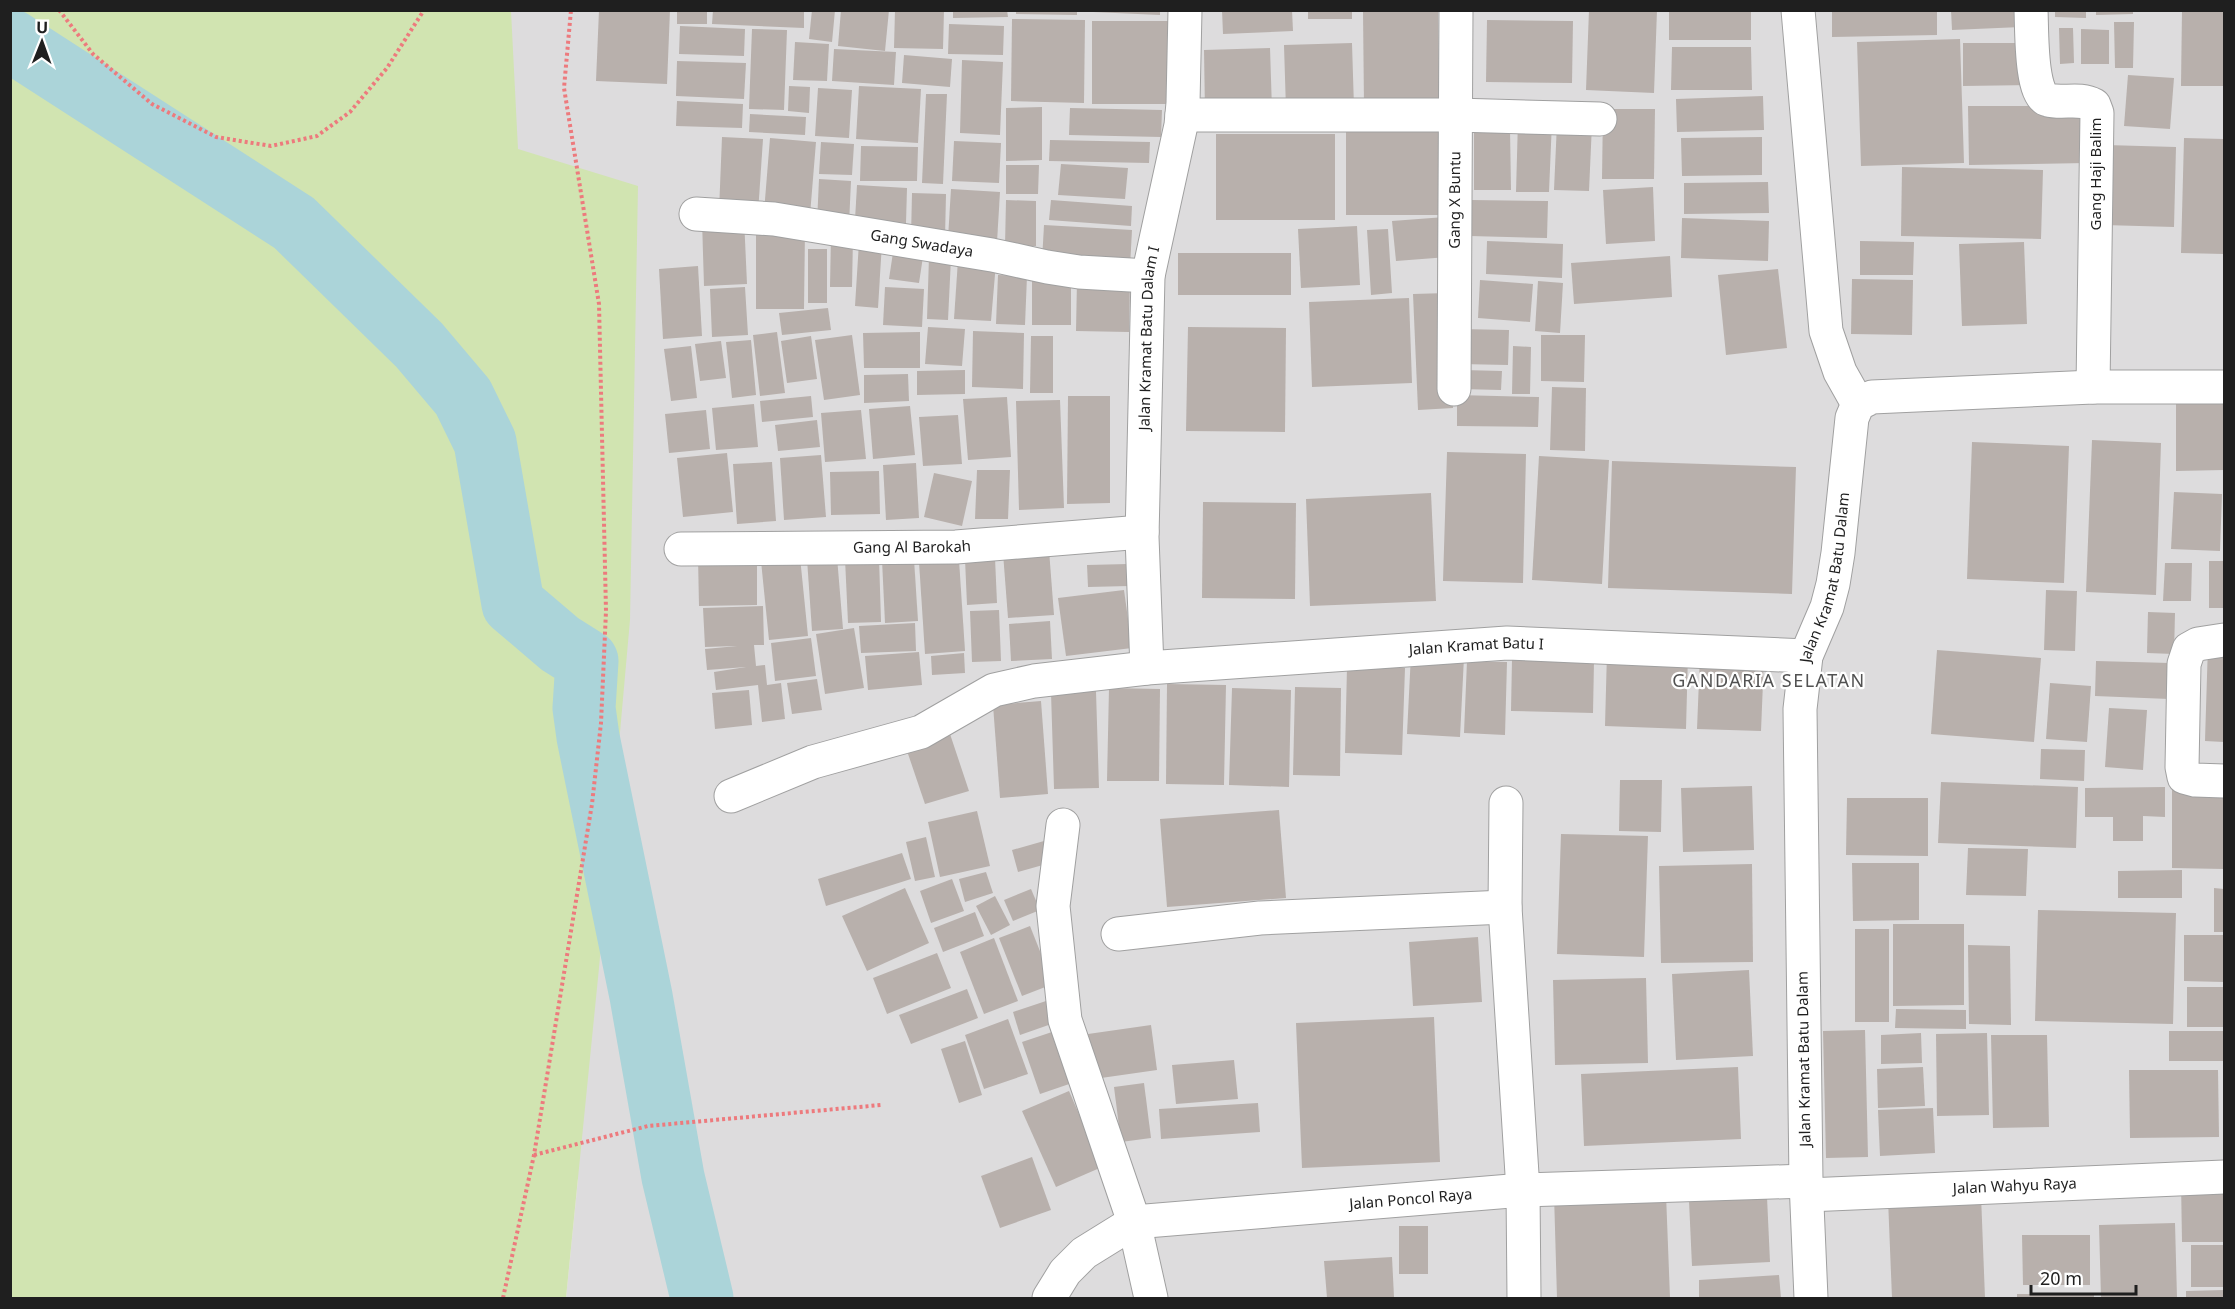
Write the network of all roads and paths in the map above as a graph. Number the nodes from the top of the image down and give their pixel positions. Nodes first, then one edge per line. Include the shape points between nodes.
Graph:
1 (59, 10) edge
2 (424, 10) edge
3 (571, 10) edge
4 (1185, 10) edge
5 (1456, 10) edge
6 (1798, 10) edge
7 (2031, 10) edge
8 (1182, 115) junction
9 (1456, 115) junction
10 (1600, 119) dead end
11 (696, 214) dead end
12 (1148, 276) junction
13 (2093, 387) junction
14 (2224, 387) edge
15 (1454, 389) dead end
16 (1858, 404) junction
17 (1142, 532) junction
18 (681, 549) dead end
19 (2224, 640) edge
20 (1806, 656) junction
21 (1147, 668) junction
22 (2224, 781) edge
23 (731, 796) dead end
24 (1506, 803) dead end
25 (1063, 825) dead end
26 (1505, 907) junction
27 (1118, 934) dead end
28 (881, 1105) dead end
29 (534, 1155) junction
30 (2224, 1177) edge
31 (1806, 1188) junction
32 (1523, 1190) junction
33 (1134, 1222) junction
34 (502, 1299) edge
35 (1049, 1299) edge
36 (1151, 1299) edge
37 (1524, 1299) edge
38 (1810, 1299) edge

1 - 2 path via 93,54 152,104 216,137 271,146 317,135 350,112 387,68
3 - 29 path via 564,88 599,304 606,611 602,723 592,804
4 - 8 street, Jalan Kramat Batu Dalam I
5 - 9 street, Gang X Buntu
6 - 16 street via 1826,331 1840,372
7 - 13 street, Gang Haji Balim via 2035,79 2040,96 2047,100 2085,100 2094,105 2097,113
8 - 9 street
8 - 12 street, Jalan Kramat Batu Dalam I
9 - 10 street
9 - 15 street, Gang X Buntu
11 - 12 street, Gang Swadaya via 774,219 1078,272
12 - 17 street, Jalan Kramat Batu Dalam I
13 - 14 street
13 - 16 street via 1872,397
16 - 20 street, Jalan Kramat Batu Dalam via 1852,418 1833,584
17 - 18 street, Gang Al Barokah via 956,547
17 - 21 street, Jalan Kramat Batu Dalam I
19 - 22 street via 2189,649 2184,664 2182,767 2184,777
20 - 21 street, Jalan Kramat Batu I via 1507,643
20 - 31 street, Jalan Kramat Batu Dalam via 1799,738
21 - 23 street, Jalan Kramat Batu I via 1034,681 994,690 921,732 813,762
24 - 26 street
25 - 33 street via 1053,906 1065,1020
26 - 27 street via 1260,918
26 - 32 street
28 - 29 path via 648,1126
29 - 34 path
30 - 31 street, Jalan Wahyu Raya
31 - 32 street, Jalan Poncol Raya
31 - 38 street, Jalan Kramat Batu Dalam
32 - 33 street, Jalan Poncol Raya
32 - 37 street
33 - 35 street, Jalan Poncol Raya via 1084,1253 1065,1272
33 - 36 street

